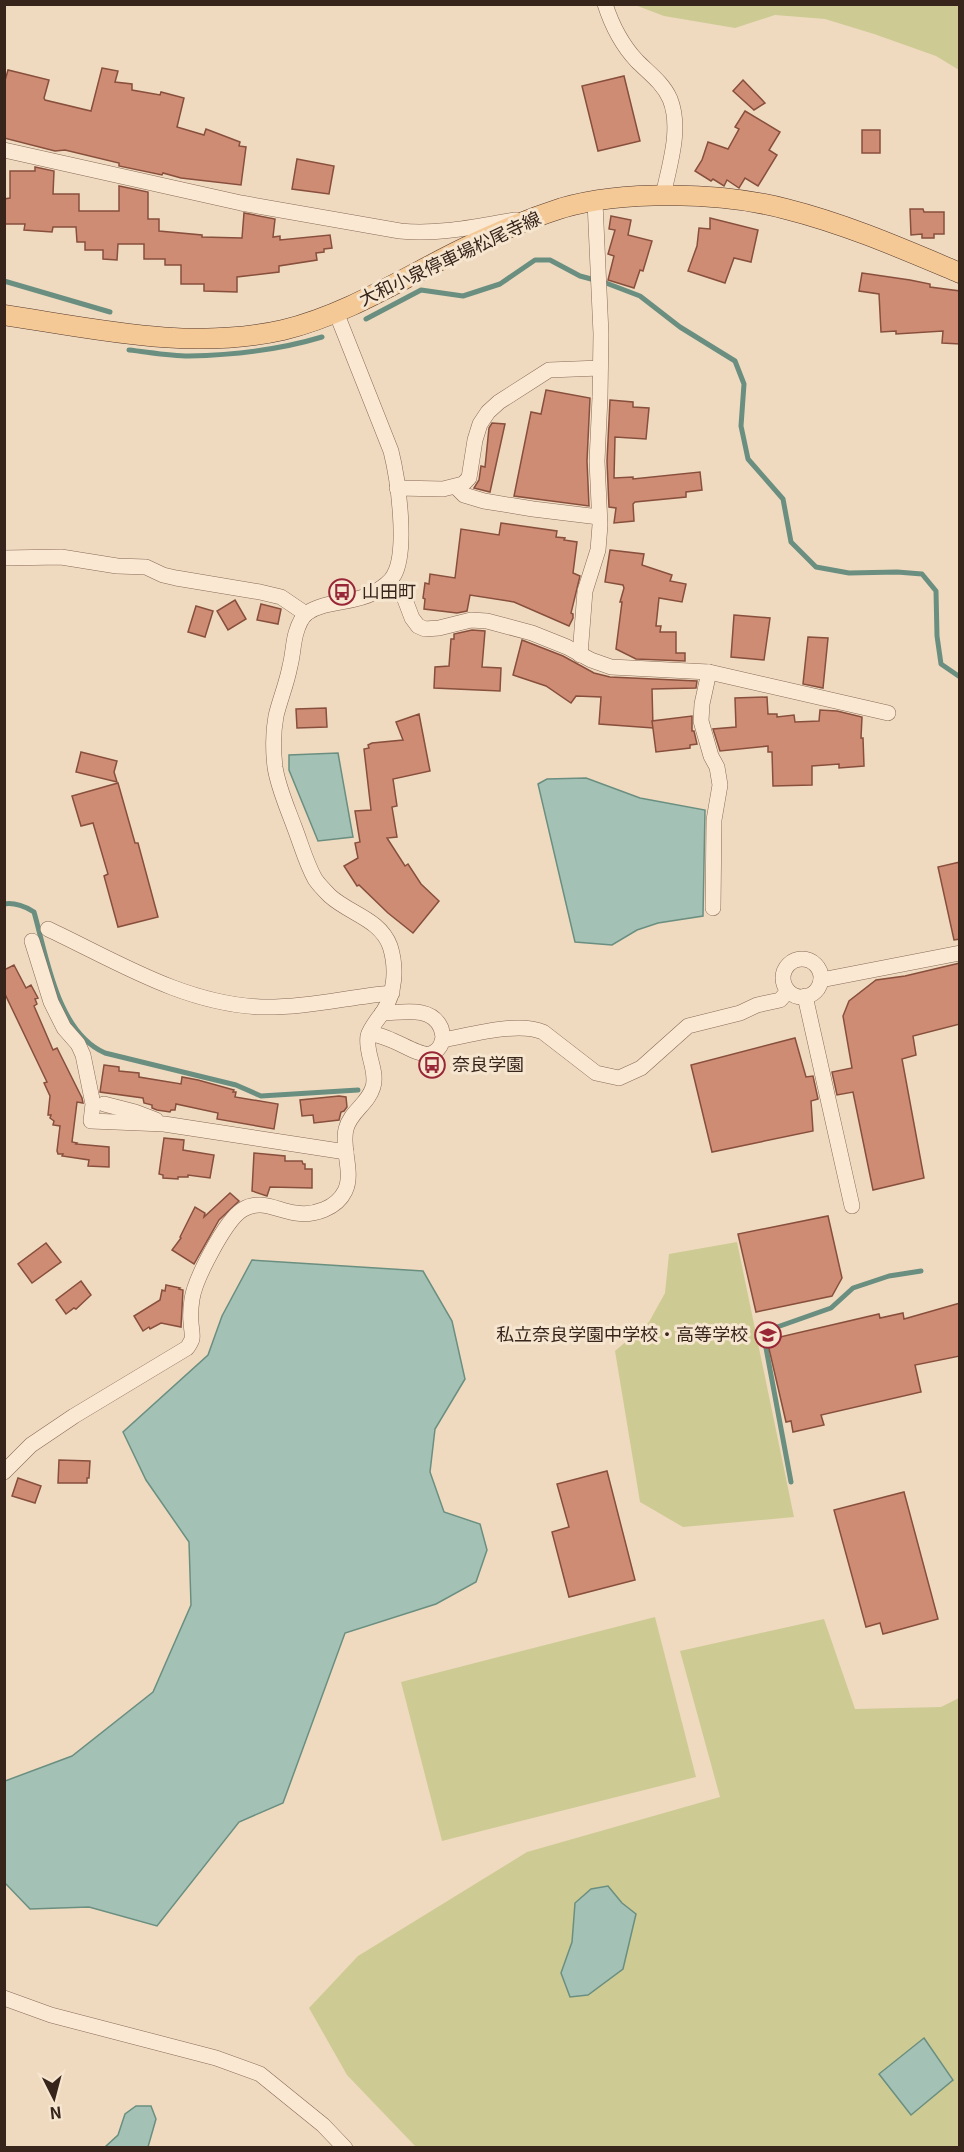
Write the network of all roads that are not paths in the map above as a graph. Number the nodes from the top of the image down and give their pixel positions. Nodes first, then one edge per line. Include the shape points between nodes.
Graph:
1 (605, 4) edge
2 (4, 150) edge
3 (663, 196) junction
4 (594, 202) junction
5 (542, 215) junction
6 (960, 273) edge
7 (336, 312) junction
8 (4, 315) edge
9 (600, 368) junction
10 (456, 487) junction
11 (397, 488) junction
12 (599, 517) junction
13 (4, 558) edge
14 (390, 582) junction
15 (306, 614) junction
16 (580, 655) junction
17 (709, 672) junction
18 (888, 713) dead end
19 (713, 908) dead end
20 (48, 929) dead end
21 (32, 941) dead end
22 (960, 953) edge
23 (821, 980) junction
24 (788, 991) junction
25 (392, 993) junction
26 (806, 996) junction
27 (382, 1013) junction
28 (369, 1034) junction
29 (443, 1040) junction
30 (104, 1104) dead end
31 (164, 1124) junction
32 (346, 1152) junction
33 (852, 1206) dead end
34 (4, 1472) edge
35 (4, 1998) edge
36 (345, 2148) edge

1 - 3 street via 621,42 662,85 670,101 675,137
2 - 5 street via 242,203 400,231 443,232
3 - 4 main road, 大和小泉停車場松尾寺線
3 - 6 main road, 大和小泉停車場松尾寺線 via 736,200 784,208
4 - 5 main road, 大和小泉停車場松尾寺線
4 - 9 street
5 - 7 main road, 大和小泉停車場松尾寺線 via 464,248
7 - 8 main road, 大和小泉停車場松尾寺線 via 282,330 209,338 139,335
7 - 11 street via 391,451
9 - 10 street via 549,370 499,402 480,424 469,478
9 - 12 street
10 - 11 street
10 - 12 street via 464,495 484,501
11 - 14 street via 400,546
12 - 16 street via 598,550 585,591
13 - 15 street via 61,557 146,567 176,578 281,597
14 - 15 street via 371,595
14 - 16 street via 404,597 412,618 424,629 471,620 487,621 532,633
15 - 25 street via 296,634 276,717 275,770 317,882 342,906 375,925 390,946
16 - 17 street via 611,668
17 - 18 street
17 - 19 street via 701,721 720,777 714,820
20 - 25 street via 173,988 218,1003 296,1006
21 - 31 street via 51,1002 83,1055 93,1104 91,1121
22 - 23 street
23 - 24 street via 815,964 804,959 792,962 784,972
23 - 26 street via 816,991
24 - 26 street
24 - 29 street via 780,1000 688,1026 641,1068 619,1078 596,1073 535,1028
25 - 27 street
26 - 33 street
27 - 28 street
27 - 29 street via 425,1012 439,1023
28 - 29 street via 389,1037 429,1054 438,1050
28 - 32 street via 374,1085 345,1131
30 - 31 street
31 - 32 street
32 - 34 street via 347,1188 330,1208 303,1214 257,1204 241,1211 220,1237 196,1286 190,1321 192,1339 187,1348 31,1445
35 - 36 street via 260,2074

